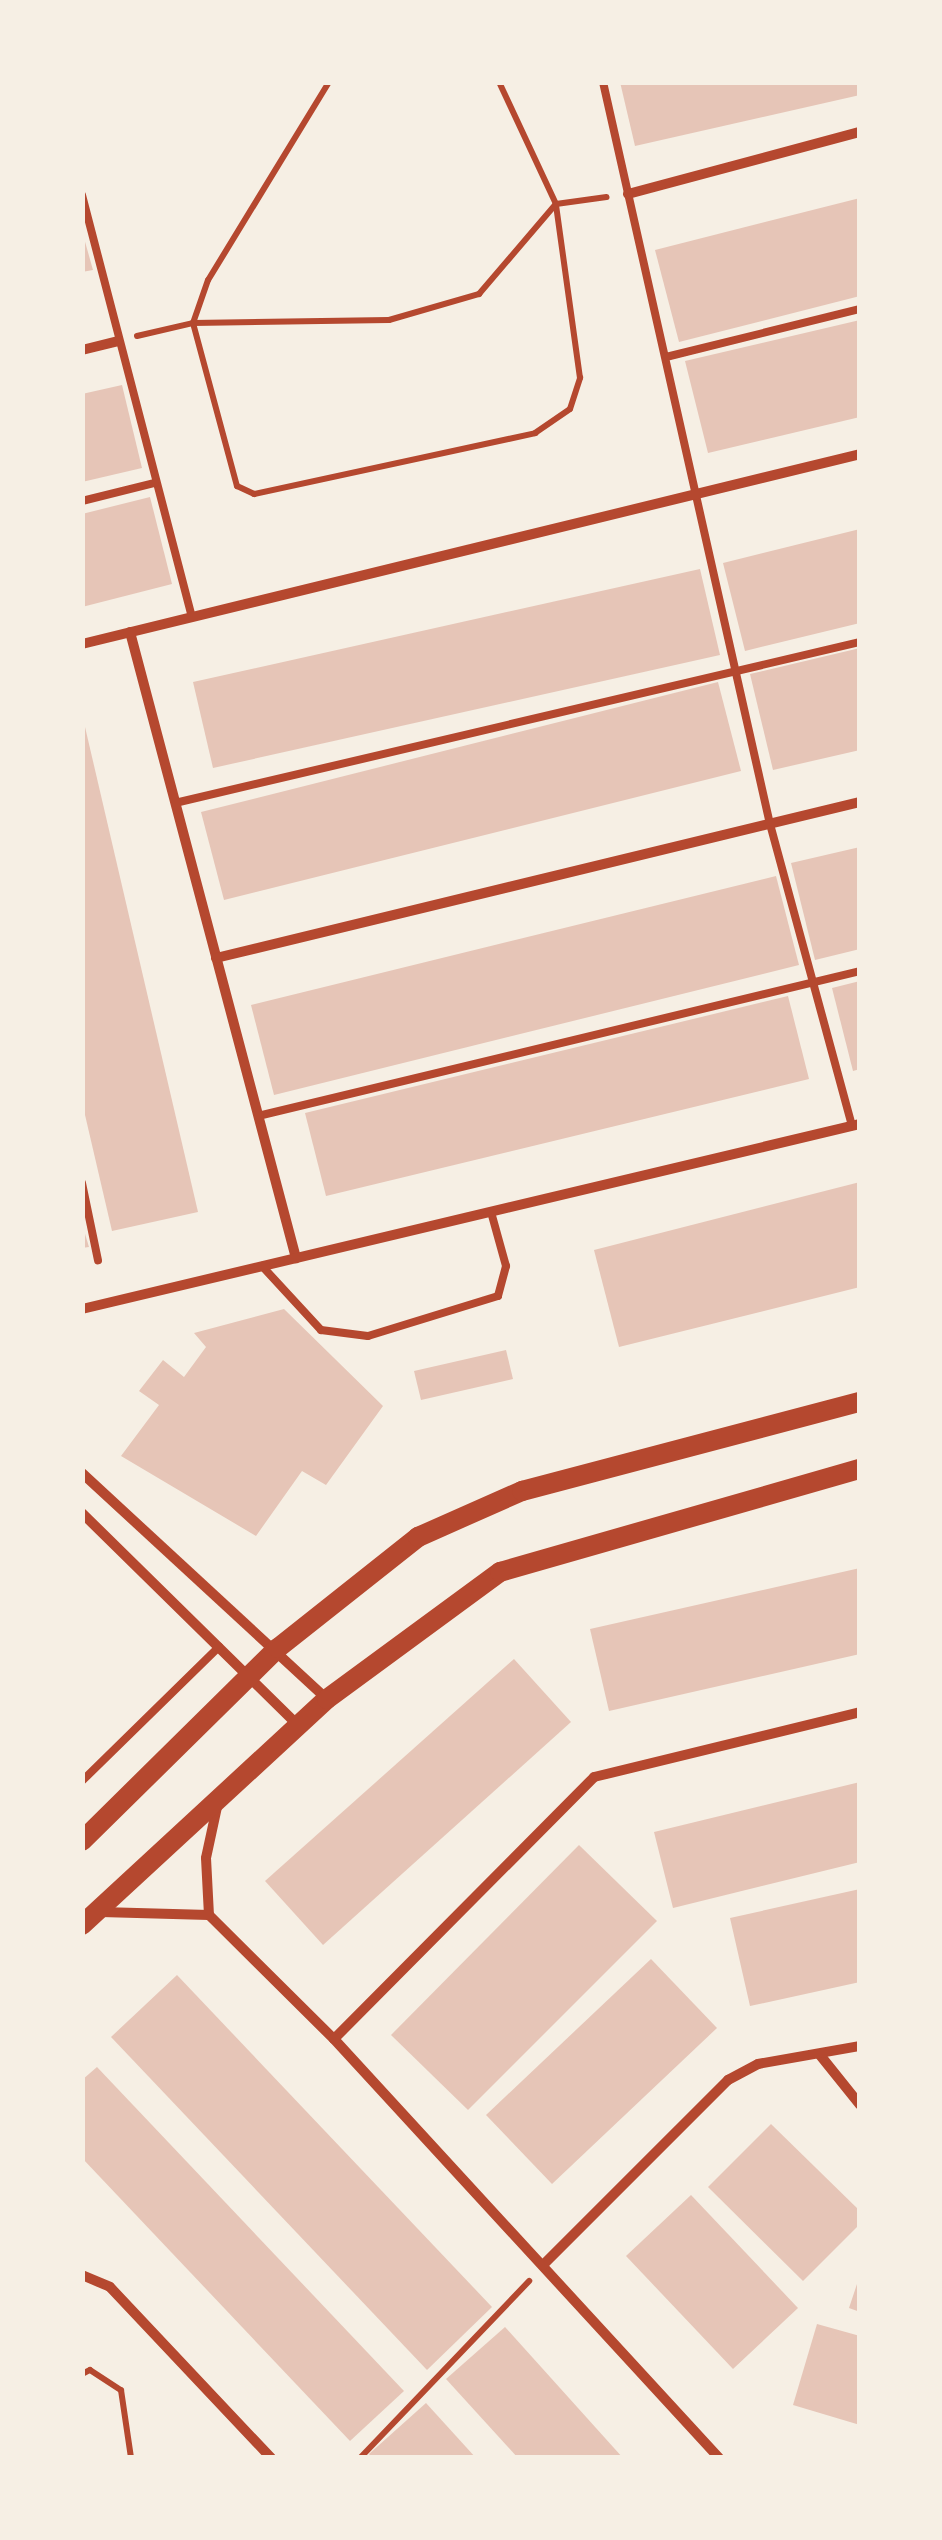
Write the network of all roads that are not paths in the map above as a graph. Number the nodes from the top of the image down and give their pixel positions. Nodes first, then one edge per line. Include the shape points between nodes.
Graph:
1 (604, 82) edge
2 (860, 132) edge
3 (628, 194) junction
4 (82, 195) edge
5 (860, 309) edge
6 (117, 341) junction
7 (82, 350) edge
8 (666, 357) junction
9 (860, 454) edge
10 (155, 483) junction
11 (698, 492) junction
12 (82, 501) edge
13 (192, 617) junction
14 (130, 632) junction
15 (860, 642) edge
16 (82, 644) edge
17 (736, 670) junction
18 (860, 802) edge
19 (176, 803) junction
20 (770, 824) junction
21 (216, 958) junction
22 (860, 971) edge
23 (814, 982) junction
24 (258, 1116) junction
25 (856, 1125) edge
26 (82, 1183) edge
27 (491, 1212) junction
28 (296, 1258) junction
29 (98, 1260) dead end
30 (262, 1266) junction
31 (82, 1309) edge
32 (860, 1402) edge
33 (860, 1469) edge
34 (82, 1473) edge
35 (82, 1513) edge
36 (220, 1647) junction
37 (278, 1648) junction
38 (250, 1676) junction
39 (327, 1699) junction
40 (860, 1712) edge
41 (298, 1726) junction
42 (82, 1781) edge
43 (218, 1801) junction
44 (82, 1842) edge
45 (209, 1915) junction
46 (90, 1919) edge
47 (334, 2039) junction
48 (860, 2046) edge
49 (820, 2055) junction
50 (860, 2105) edge
51 (543, 2266) junction
52 (82, 2275) edge
53 (271, 2458) edge
54 (718, 2458) edge

1 - 3 lane
2 - 3 street
3 - 8 lane
4 - 6 lane
5 - 8 lane
6 - 7 street
6 - 10 lane
8 - 11 lane
9 - 11 street
10 - 12 lane
10 - 13 lane
11 - 13 street
11 - 17 lane
13 - 14 street
14 - 16 street
14 - 19 street
15 - 17 lane
17 - 19 lane
17 - 20 lane
18 - 20 street
19 - 21 street
20 - 21 street
20 - 23 lane
21 - 24 street
22 - 23 lane
23 - 24 lane
23 - 25 lane
24 - 28 street
25 - 27 street
26 - 29 lane
27 - 28 street
27 - 30 lane via 506,1266 498,1296 368,1336 321,1330
28 - 30 street
30 - 31 street
32 - 37 main road via 522,1491 470,1511 369,1571
33 - 39 main road via 500,1572
34 - 37 street
35 - 36 street
36 - 38 street
36 - 42 lane
37 - 38 main road
37 - 39 street
38 - 41 street
38 - 44 main road
39 - 41 main road
40 - 47 street via 594,1778
41 - 43 main road
43 - 45 street via 206,1858
43 - 46 main road
45 - 46 street
45 - 47 street
47 - 51 street
48 - 49 street
49 - 50 street
49 - 51 street via 758,2064 728,2080
51 - 54 street
52 - 53 street via 110,2287

